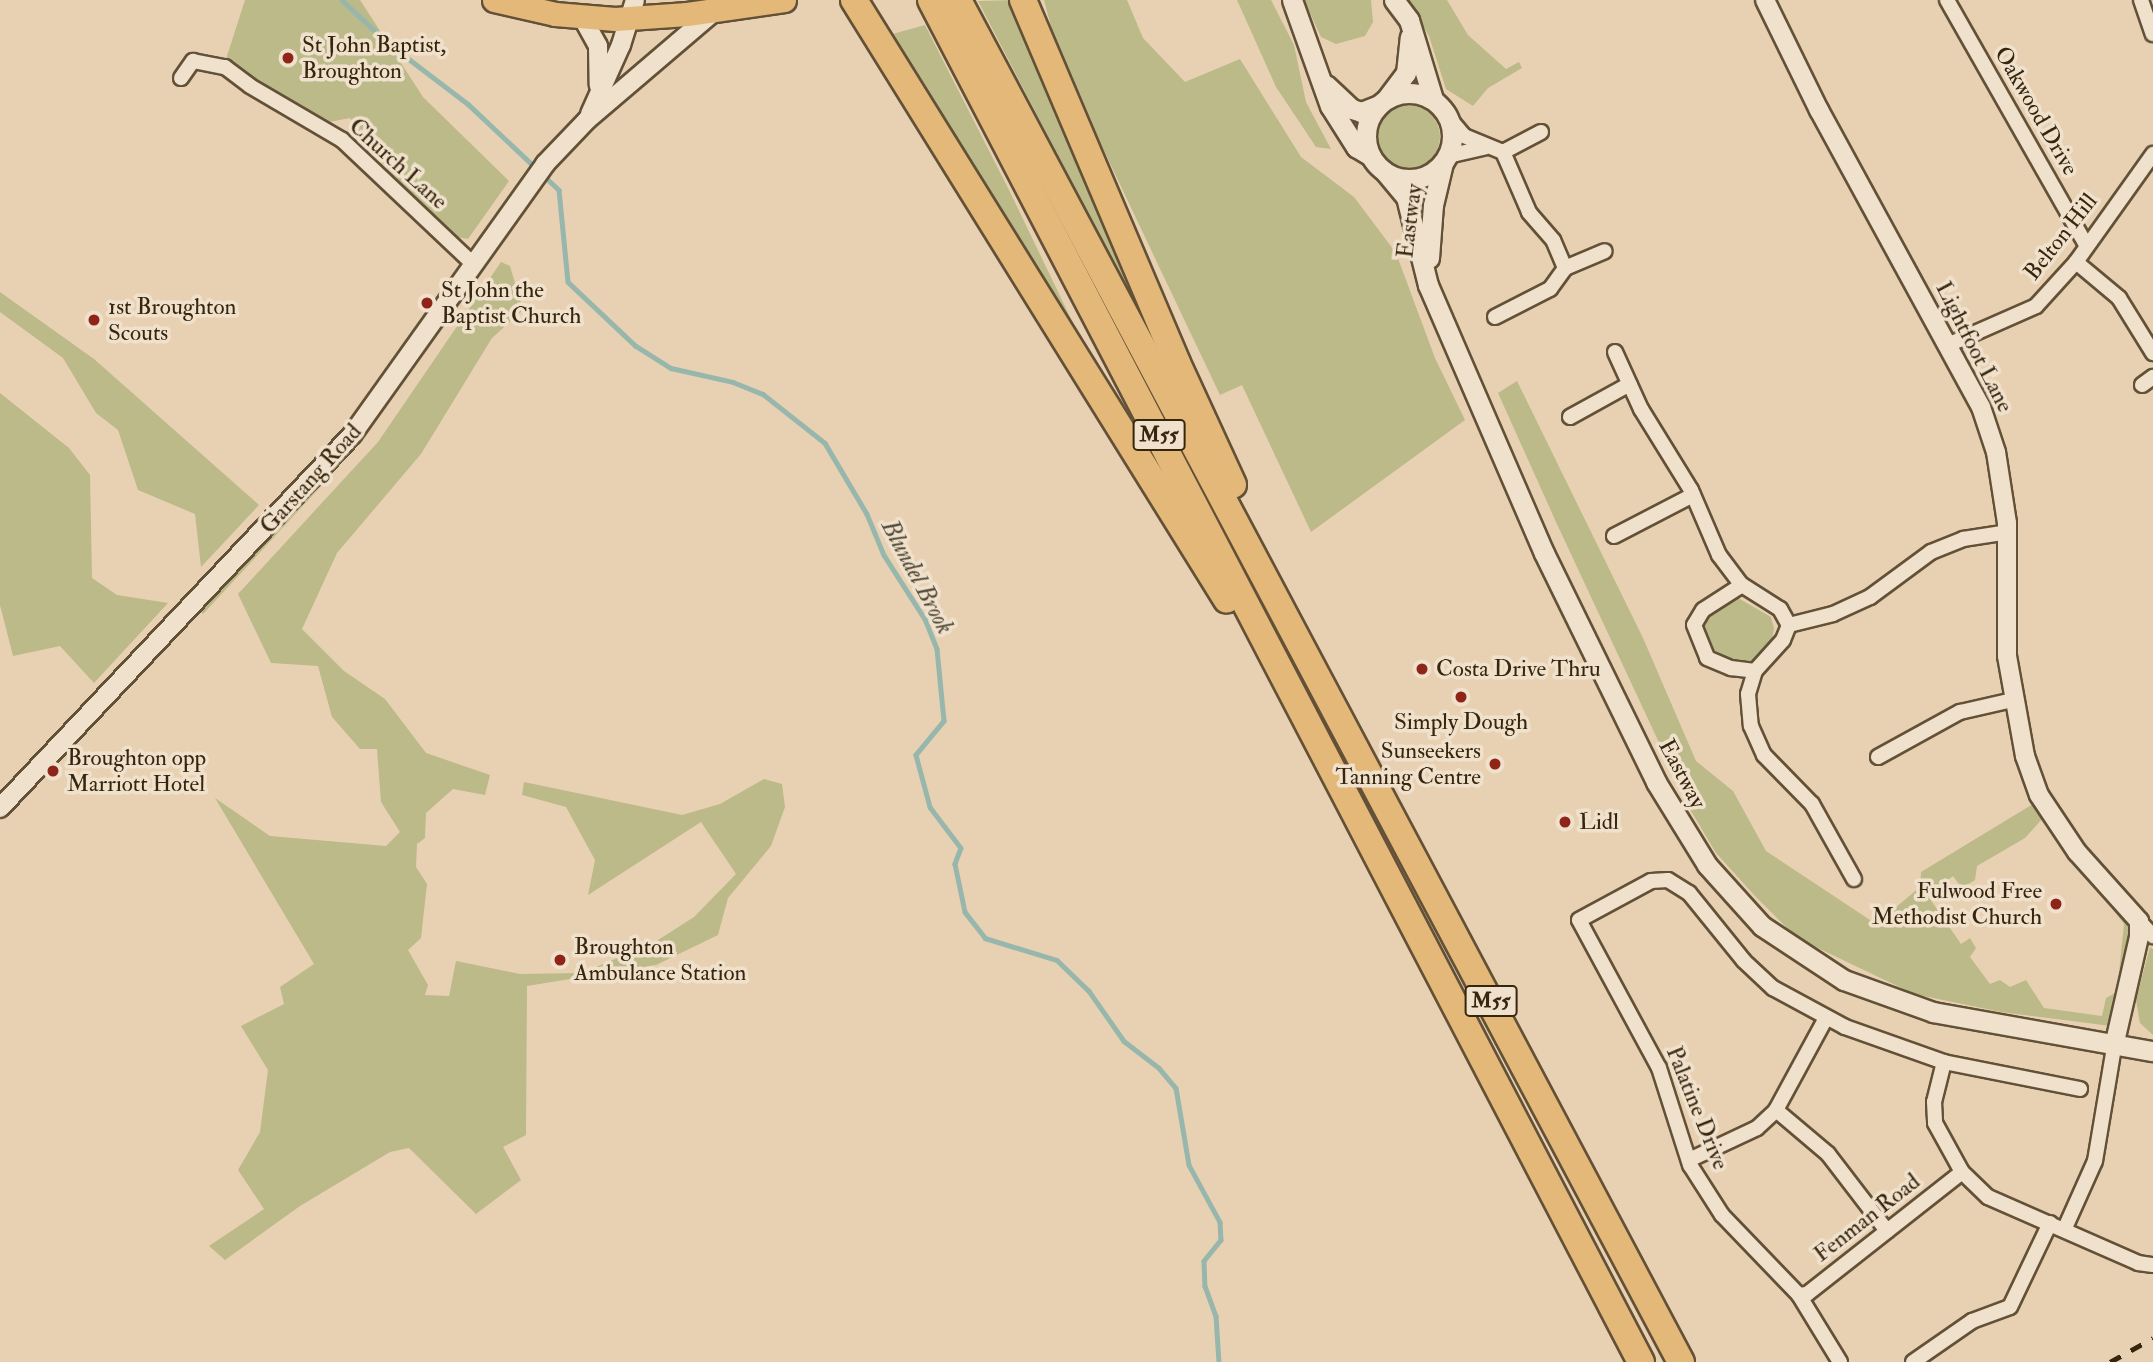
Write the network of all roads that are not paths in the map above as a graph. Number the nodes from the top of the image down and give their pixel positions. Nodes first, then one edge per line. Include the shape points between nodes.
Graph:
1 (494, 0) edge
2 (784, 0) edge
3 (854, 0) edge
4 (1023, 0) edge
5 (1292, 0) edge
6 (1394, 0) edge
7 (1765, 0) edge
8 (1947, 0) edge
9 (2141, 0) edge
10 (948, 7) edge
11 (718, 8) junction
12 (632, 9) edge
13 (582, 18) junction
14 (1409, 20) junction
15 (2153, 34) edge
16 (1316, 69) junction
17 (181, 78) dead end
18 (1433, 99) junction
19 (1383, 102) junction
20 (591, 113) junction
21 (1449, 118) junction
22 (1541, 132) dead end
23 (1484, 148) junction
24 (1503, 152) junction
25 (2153, 154) edge
26 (1371, 156) junction
27 (1445, 160) junction
28 (1385, 172) junction
29 (2086, 245) junction
30 (1605, 251) dead end
31 (2076, 262) junction
32 (473, 264) junction
33 (1565, 268) junction
34 (1428, 285) junction
35 (1494, 317) dead end
36 (1950, 344) junction
37 (1615, 352) dead end
38 (2153, 353) edge
39 (1630, 384) junction
40 (1570, 417) dead end
41 (1693, 495) junction
42 (2008, 532) junction
43 (1614, 537) dead end
44 (1742, 585) junction
45 (1789, 625) junction
46 (1755, 671) junction
47 (2012, 700) junction
48 (1878, 757) dead end
49 (0, 808) edge
50 (1394, 817) junction
51 (1377, 850) junction
52 (1854, 879) dead end
53 (2138, 921) junction
54 (2153, 936) edge
55 (1826, 1018) junction
56 (2115, 1042) junction
57 (2153, 1051) edge
58 (1944, 1062) junction
59 (2080, 1089) dead end
60 (1776, 1110) junction
61 (1689, 1160) junction
62 (1962, 1172) junction
63 (2050, 1223) junction
64 (2065, 1228) junction
65 (1887, 1231) junction
66 (2153, 1265) edge
67 (1799, 1295) junction
68 (1641, 1362) edge
69 (1681, 1362) edge
70 (1840, 1362) edge
71 (1913, 1362) edge

1 - 13 main road
2 - 11 main road
3 - 51 highway, M55 via 1117,417
4 - 50 highway, M55 via 1177,363
5 - 16 main road
6 - 14 main road
7 - 36 street, Lightfoot Lane via 1825,122
8 - 29 street, Oakwood Drive
9 - 15 street
10 - 50 highway, M55
10 - 51 highway, M55
11 - 12 main road
11 - 20 street, Garstang Road
12 - 13 main road
12 - 20 street, Garstang Road
13 - 20 street via 600,54
14 - 18 main road
14 - 19 main road via 1406,73
16 - 19 main road via 1333,95 1352,109 1361,112
16 - 26 main road via 1343,130 1356,147
17 - 32 street, Church Lane via 193,61 225,67 342,139
18 - 19 main road via 1409,92
18 - 21 main road
19 - 26 main road via 1366,131
20 - 32 street, Garstang Road via 533,178
21 - 23 street via 1464,136
21 - 27 main road via 1452,132
22 - 24 street
23 - 24 street
23 - 27 street
24 - 33 street via 1529,212 1552,240
25 - 29 street, Belton Hill
26 - 28 main road
27 - 28 main road via 1425,176 1409,179
27 - 34 main road, Eastway via 1433,205
28 - 34 main road, Eastway via 1411,208
29 - 31 street, Belton Hill
30 - 33 street
31 - 36 street, Belton Hill via 2036,306
31 - 38 street via 2119,298
32 - 49 street, Garstang Road via 392,383 318,474
33 - 35 street via 1550,289
34 - 56 main road, Eastway via 1544,553 1656,782 1707,865 1753,916 1844,980 1933,1012
36 - 42 street, Lightfoot Lane via 1981,407 1996,452
37 - 39 street
39 - 40 street
39 - 41 street
41 - 43 street
41 - 44 street via 1719,555
42 - 45 street via 1942,548 1870,597 1833,614
42 - 47 street, Lightfoot Lane via 2007,656
44 - 45 street via 1780,609
44 - 46 street via 1711,604 1694,625 1707,658
45 - 46 street via 1783,640
46 - 52 street via 1748,694 1751,726 1764,755 1812,804
47 - 48 street via 1959,712
47 - 53 street, Lightfoot Lane via 2039,795 2077,852
50 - 69 highway, M55
51 - 68 highway, M55
53 - 54 street, Lightfoot Lane
53 - 56 street via 2140,937
55 - 58 street
55 - 60 street
55 - 61 street, Palatine Drive via 1764,979 1682,885 1651,881 1579,920 1659,1068
56 - 57 main road
56 - 64 street via 2095,1161
58 - 59 street
58 - 62 street via 1934,1102 1935,1123
60 - 61 street via 1757,1128
60 - 65 street via 1828,1154
61 - 67 street, Palatine Drive via 1723,1215
62 - 63 street via 1988,1197
62 - 65 street, Fenman Road
63 - 64 street
63 - 71 street via 2010,1307 1972,1321
64 - 66 street via 2138,1263
65 - 67 street, Fenman Road via 1807,1294
67 - 70 street, Palatine Drive

